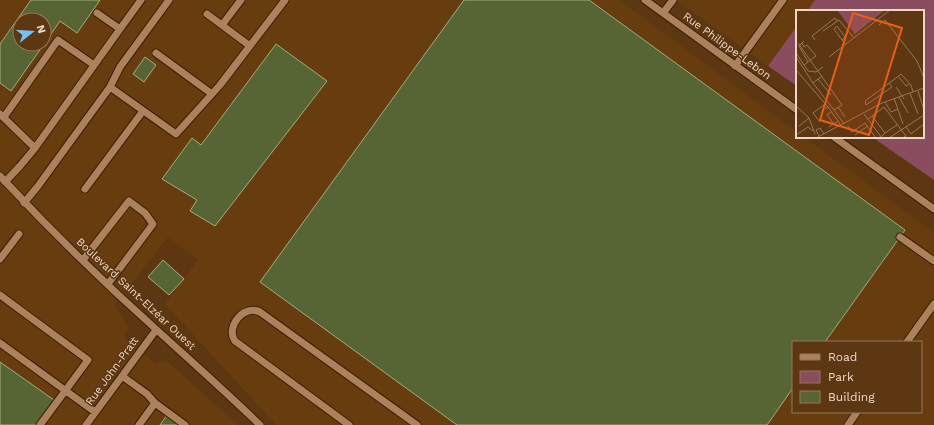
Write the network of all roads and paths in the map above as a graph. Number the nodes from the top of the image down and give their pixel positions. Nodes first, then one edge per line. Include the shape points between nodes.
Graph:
1 (141, 0) edge
2 (169, 0) edge
3 (241, 0) edge
4 (285, 0) edge
5 (645, 0) edge
6 (673, 0) edge
7 (783, 0) edge
8 (97, 13) dead end
9 (663, 13) junction
10 (207, 14) dead end
11 (222, 26) junction
12 (120, 29) junction
13 (250, 46) junction
14 (156, 53) dead end
15 (94, 65) junction
16 (735, 66) junction
17 (110, 87) junction
18 (212, 94) junction
19 (796, 109) edge
20 (143, 111) junction
21 (2, 115) edge
22 (835, 138) edge
23 (35, 148) junction
24 (3, 179) edge
25 (85, 189) dead end
26 (24, 203) junction
27 (934, 209) edge
28 (19, 234) dead end
29 (900, 237) dead end
30 (0, 259) edge
31 (83, 260) junction
32 (934, 261) edge
33 (108, 284) junction
34 (0, 295) edge
35 (934, 304) edge
36 (156, 330) junction
37 (908, 341) edge
38 (0, 343) edge
39 (122, 376) junction
40 (66, 390) junction
41 (155, 404) junction
42 (95, 412) junction
43 (856, 413) edge
44 (40, 425) edge
45 (86, 425) edge
46 (139, 425) edge
47 (185, 425) edge
48 (260, 425) edge
49 (349, 425) edge
50 (417, 425) edge
51 (848, 425) edge

1 - 12 street
2 - 17 street via 120,67
3 - 11 street
4 - 13 street
5 - 9 street, Rue Philippe-Lebon
6 - 9 street
7 - 16 street
8 - 12 street
9 - 16 street, Rue Philippe-Lebon
10 - 11 street
11 - 13 street
12 - 15 street
13 - 18 street
14 - 18 street
15 - 21 street via 58,40
15 - 23 street
16 - 19 street, Rue Philippe-Lebon
17 - 20 street
17 - 26 street
18 - 20 street via 176,134
20 - 25 street
21 - 23 street
22 - 27 street
23 - 24 street
24 - 26 street, Boulevard Saint-Elzéar Ouest
26 - 31 street, Boulevard Saint-Elzéar Ouest
28 - 30 street
29 - 32 street
31 - 33 street, Boulevard Saint-Elzéar Ouest
31 - 33 street via 129,201 145,214 153,224
33 - 36 street, Boulevard Saint-Elzéar Ouest
34 - 40 street via 88,360
35 - 37 street
36 - 39 street, Rue John-Pratt
36 - 48 street, Boulevard Saint-Elzéar Ouest
38 - 40 street
39 - 41 street via 147,394
39 - 42 street, Rue John-Pratt
40 - 42 street
40 - 44 street
41 - 46 street
41 - 47 street
42 - 45 street, Rue John-Pratt
43 - 51 street
49 - 50 street via 235,341 232,328 244,312 260,312

